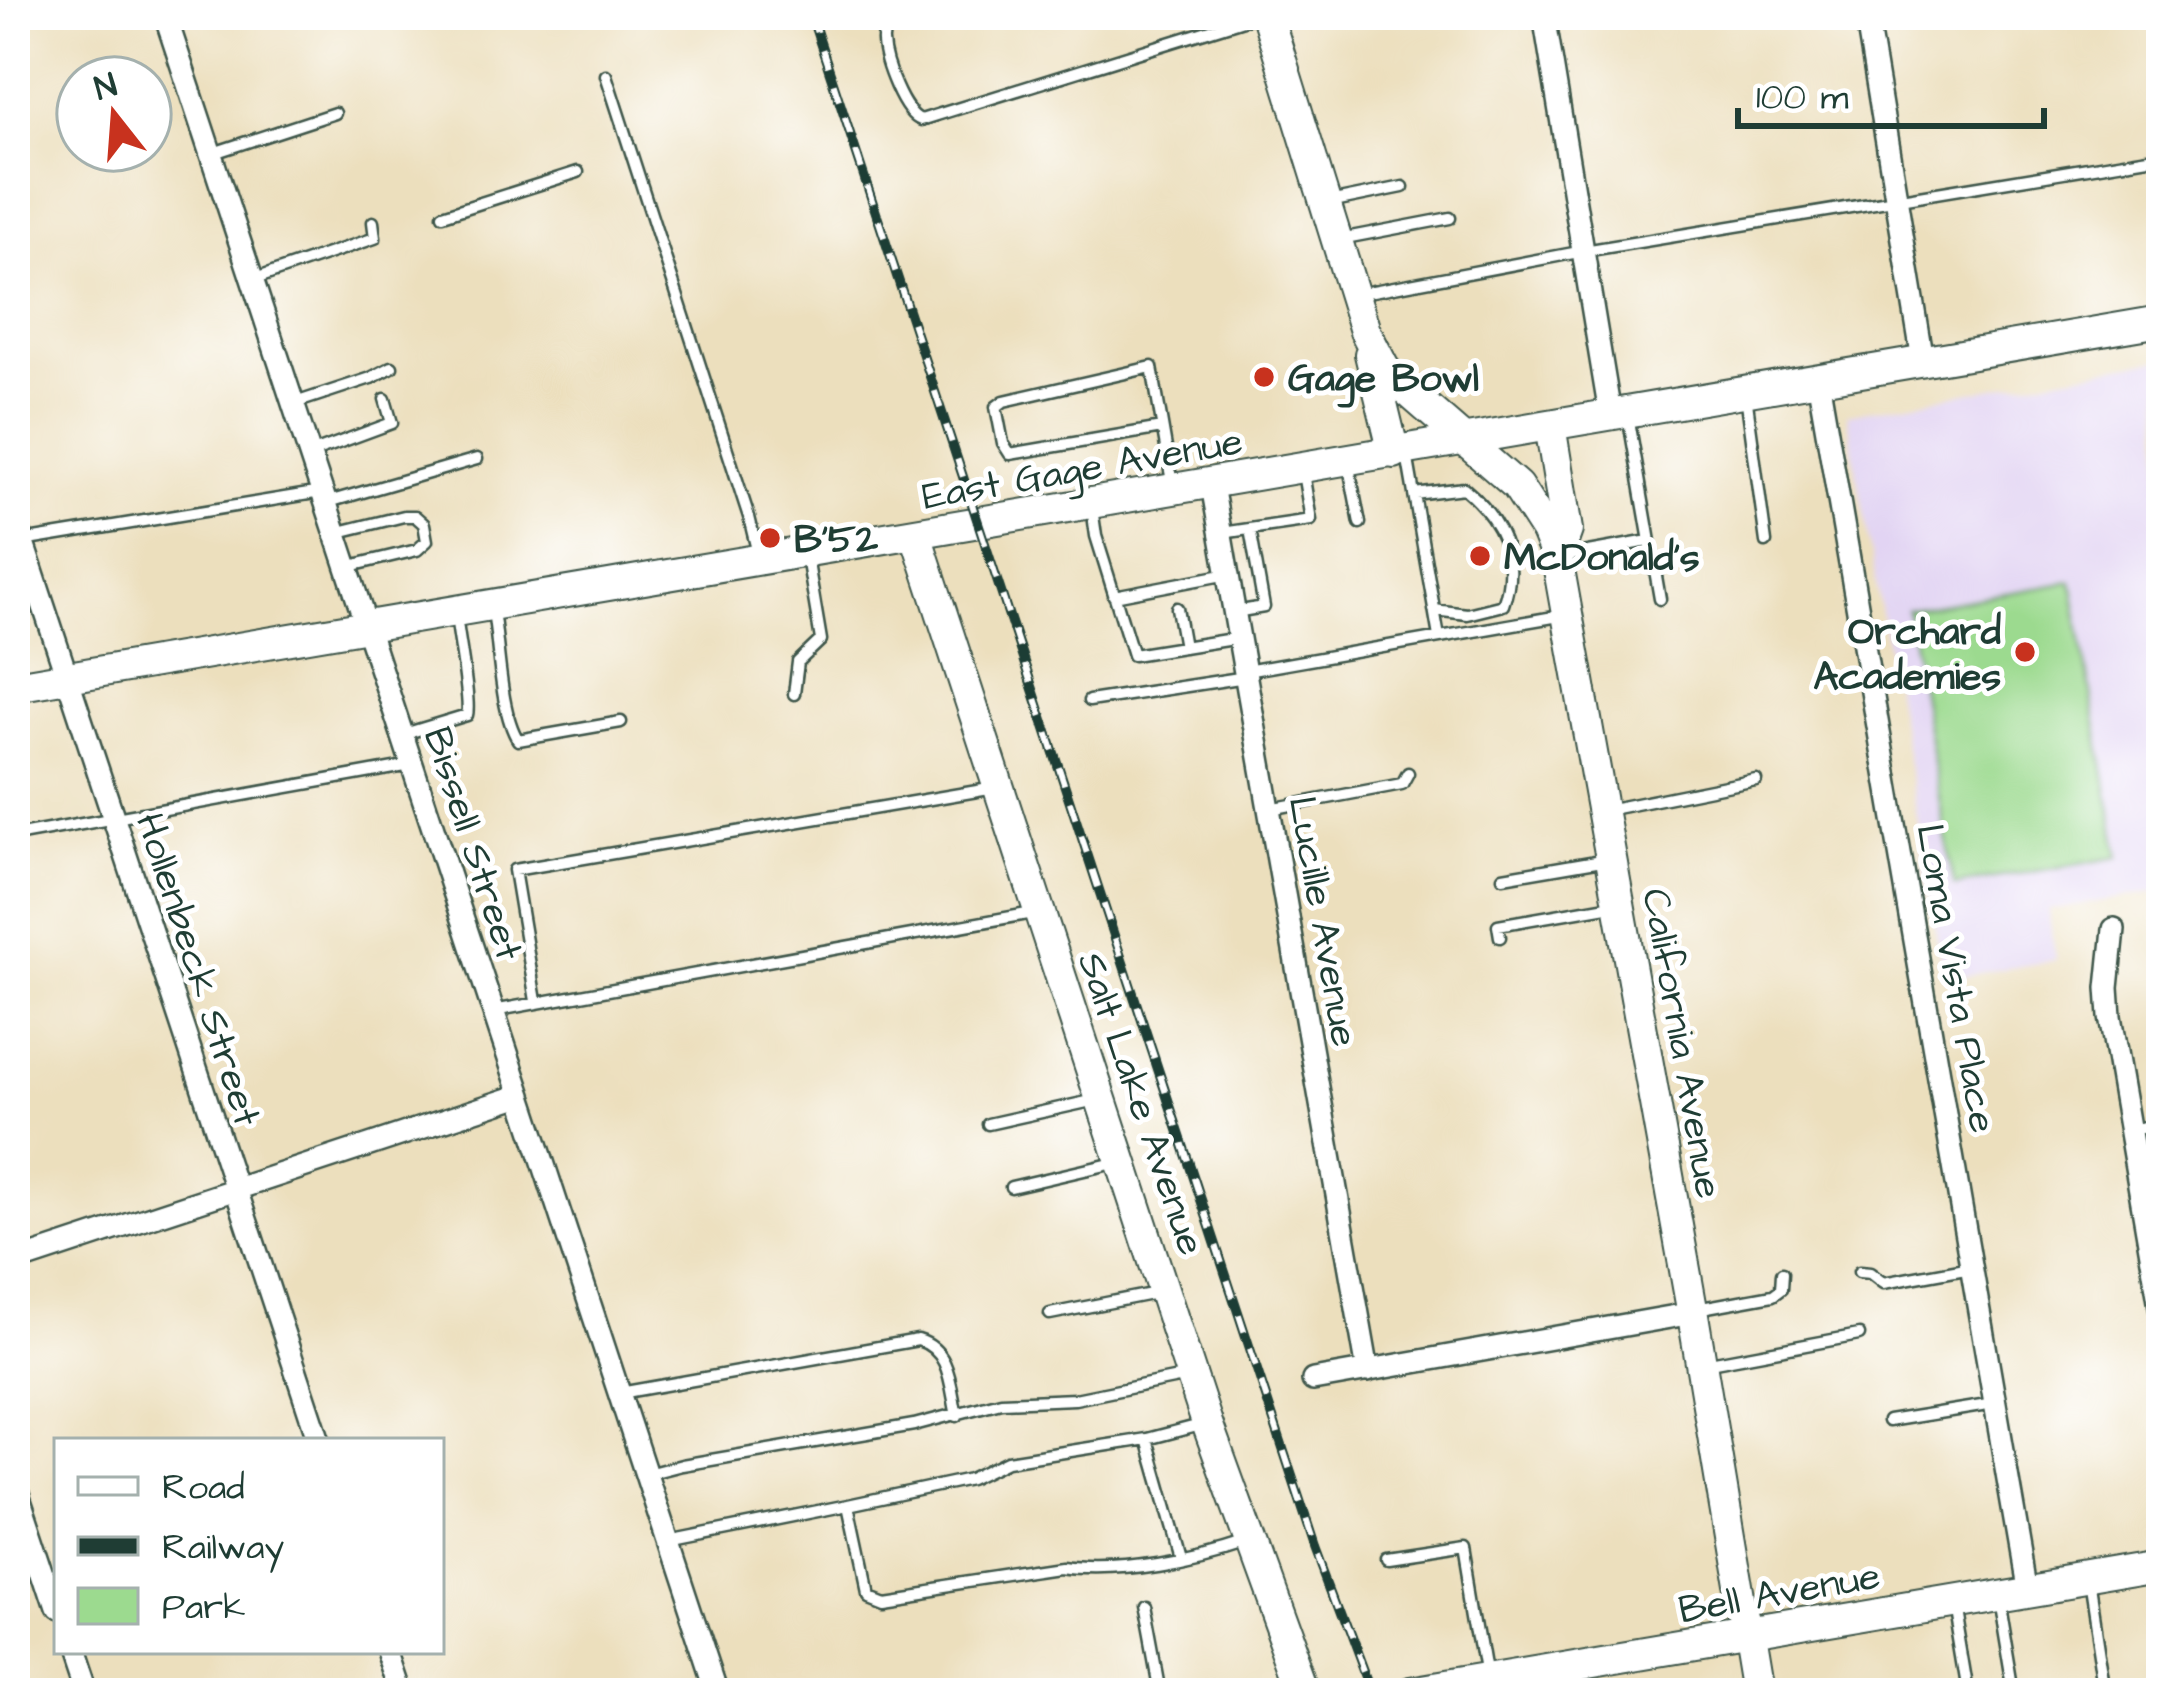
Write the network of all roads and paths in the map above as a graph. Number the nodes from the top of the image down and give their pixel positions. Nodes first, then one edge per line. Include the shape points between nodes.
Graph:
1 (165, 15) edge
2 (895, 15) edge
3 (1263, 15) edge
4 (1544, 15) edge
5 (1866, 15) edge
6 (606, 75) dead end
7 (334, 113) dead end
8 (210, 154) junction
9 (2161, 156) edge
10 (578, 172) dead end
11 (1403, 188) dead end
12 (1895, 200) junction
13 (1325, 202) junction
14 (443, 215) dead end
15 (1450, 218) dead end
16 (373, 222) dead end
17 (1337, 239) junction
18 (1584, 251) junction
19 (252, 280) junction
20 (1354, 295) junction
21 (2161, 321) edge
22 (1365, 331) junction
23 (1923, 361) junction
24 (392, 367) dead end
25 (1818, 380) junction
26 (1745, 392) junction
27 (385, 399) dead end
28 (292, 404) junction
29 (1619, 413) junction
30 (1550, 425) junction
31 (1162, 428) junction
32 (1464, 440) junction
33 (1400, 452) junction
34 (308, 454) junction
35 (477, 458) dead end
36 (1348, 462) junction
37 (1302, 470) junction
38 (1212, 485) junction
39 (1173, 491) junction
40 (1414, 494) junction
41 (323, 498) junction
42 (1092, 504) junction
43 (15, 519) edge
44 (1360, 523) dead end
45 (1250, 529) junction
46 (335, 533) junction
47 (1220, 533) junction
48 (916, 535) junction
49 (1649, 541) junction
50 (19, 542) edge
51 (1766, 542) dead end
52 (806, 554) junction
53 (1557, 557) junction
54 (760, 562) junction
55 (346, 567) junction
56 (1228, 574) junction
57 (1114, 596) junction
58 (1660, 599) dead end
59 (492, 608) junction
60 (1177, 608) dead end
61 (1434, 610) junction
62 (1234, 612) junction
63 (456, 614) junction
64 (1568, 615) junction
65 (366, 628) junction
66 (1439, 637) junction
67 (1239, 638) junction
68 (1184, 647) junction
69 (1246, 674) junction
70 (68, 678) junction
71 (15, 686) edge
72 (794, 694) dead end
73 (1089, 701) dead end
74 (621, 722) dead end
75 (401, 735) junction
76 (411, 765) junction
77 (1408, 773) dead end
78 (1756, 780) dead end
79 (998, 788) junction
80 (1269, 809) junction
81 (1603, 810) junction
82 (113, 819) junction
83 (15, 836) edge
84 (1612, 859) junction
85 (1503, 877) dead end
86 (1620, 903) junction
87 (1038, 912) junction
88 (2114, 929) dead end
89 (1500, 937) dead end
90 (536, 1001) junction
91 (493, 1011) junction
92 (521, 1095) junction
93 (1102, 1098) junction
94 (988, 1124) dead end
95 (2161, 1124) edge
96 (2130, 1130) junction
97 (1123, 1162) junction
98 (1011, 1186) dead end
99 (235, 1189) junction
100 (15, 1262) edge
101 (1971, 1268) junction
102 (1859, 1272) dead end
103 (1781, 1274) dead end
104 (1165, 1291) junction
105 (1693, 1311) junction
106 (2161, 1312) edge
107 (1050, 1314) dead end
108 (1859, 1335) dead end
109 (1700, 1364) junction
110 (1368, 1371) junction
111 (1191, 1376) junction
112 (1313, 1381) dead end
113 (620, 1393) junction
114 (1994, 1403) junction
115 (957, 1416) junction
116 (1888, 1421) dead end
117 (1207, 1423) junction
118 (319, 1438) edge
119 (1147, 1439) junction
120 (646, 1474) junction
121 (15, 1485) edge
122 (848, 1505) junction
123 (668, 1541) junction
124 (1249, 1542) junction
125 (1181, 1558) junction
126 (1386, 1560) dead end
127 (2161, 1566) edge
128 (2087, 1578) junction
129 (2012, 1591) junction
130 (1952, 1601) junction
131 (54, 1603) edge
132 (1144, 1606) dead end
133 (1746, 1636) junction
134 (71, 1654) edge
135 (391, 1654) edge
136 (1489, 1682) junction
137 (84, 1693) edge
138 (404, 1693) edge
139 (718, 1693) edge
140 (1160, 1693) edge
141 (1305, 1693) edge
142 (1410, 1693) edge
143 (1756, 1693) edge
144 (1968, 1693) edge
145 (2014, 1693) edge
146 (2104, 1693) edge

1 - 8 street, Bissell Street
2 - 3 lane via 883,44 905,111 920,121
3 - 13 street
4 - 18 street
5 - 12 street
6 - 54 lane
7 - 8 lane
8 - 19 street, Bissell Street
9 - 12 lane
10 - 14 lane
11 - 13 lane
12 - 18 lane
12 - 23 street
13 - 17 street
15 - 17 lane
16 - 19 lane via 375,238
17 - 20 street
18 - 20 lane
18 - 29 street
19 - 28 street, Bissell Street
20 - 22 street
21 - 23 street, East Gage Avenue
22 - 32 street, California Avenue via 1384,368
22 - 33 street
23 - 25 street, East Gage Avenue
24 - 28 lane
25 - 26 street, East Gage Avenue
25 - 101 street, Loma Vista Place
26 - 29 street, East Gage Avenue
26 - 51 lane
27 - 34 lane via 392,423
28 - 34 street, Bissell Street
29 - 30 street, East Gage Avenue
29 - 49 lane
30 - 32 street, East Gage Avenue
30 - 53 street via 1567,530
31 - 31 lane via 1152,368 996,407 1010,454
31 - 39 lane
32 - 33 street, East Gage Avenue
32 - 53 street, California Avenue via 1516,486
33 - 36 street, East Gage Avenue
33 - 40 lane
34 - 41 street, Bissell Street
35 - 41 lane
36 - 37 street, East Gage Avenue
36 - 44 lane
37 - 38 street, East Gage Avenue
37 - 45 lane via 1311,520
38 - 39 street, East Gage Avenue
38 - 47 street, Lucille Avenue
39 - 42 street, East Gage Avenue
40 - 61 lane
40 - 61 lane via 1464,488 1504,535 1511,582 1503,605 1467,614
41 - 46 street, Bissell Street
41 - 50 lane
42 - 48 street, East Gage Avenue
42 - 57 lane
43 - 50 street, Hollenbeck Street
45 - 47 lane
45 - 62 lane via 1264,607
46 - 55 street, Bissell Street
46 - 55 lane via 404,517 424,524 424,546
47 - 56 street, Lucille Avenue
48 - 52 street, East Gage Avenue
48 - 79 street, Salt Lake Avenue
49 - 53 lane
49 - 58 lane
50 - 70 street, Hollenbeck Street
52 - 54 street, East Gage Avenue
52 - 72 lane via 821,640 798,662
53 - 64 street, California Avenue
54 - 59 street, East Gage Avenue
55 - 65 street, Bissell Street
56 - 57 lane
56 - 62 street, Lucille Avenue
57 - 68 lane via 1133,655
59 - 63 street, East Gage Avenue
59 - 74 lane via 518,740
60 - 68 lane
61 - 66 lane
62 - 67 street, Lucille Avenue
63 - 65 street, East Gage Avenue
63 - 75 lane via 470,707
64 - 66 lane
64 - 81 street, California Avenue
65 - 70 street, East Gage Avenue
65 - 75 street, Bissell Street
66 - 69 lane via 1381,641
67 - 68 lane
67 - 69 street, Lucille Avenue
69 - 73 lane
69 - 80 street, Lucille Avenue
70 - 71 street, East Gage Avenue
70 - 82 street, Hollenbeck Street
75 - 76 street, Bissell Street
76 - 82 lane
76 - 91 street, Bissell Street
77 - 80 lane via 1402,784
78 - 81 lane
79 - 87 street, Salt Lake Avenue
79 - 90 lane via 514,870
80 - 110 street, Lucille Avenue
81 - 84 street, California Avenue
82 - 83 lane
82 - 99 street, Hollenbeck Street
84 - 85 lane
84 - 86 street, California Avenue
86 - 89 lane via 1498,925
86 - 105 street, California Avenue
87 - 90 lane
87 - 93 street, Salt Lake Avenue
88 - 96 street via 2110,1017
90 - 91 lane
91 - 92 street, Bissell Street
92 - 99 street
92 - 113 street, Bissell Street
93 - 94 lane
93 - 97 street, Salt Lake Avenue
95 - 96 lane
96 - 106 street
97 - 98 lane
97 - 104 street, Salt Lake Avenue
99 - 100 street
99 - 118 street, Hollenbeck Street
101 - 102 lane via 1883,1283
101 - 114 street, Loma Vista Place
103 - 105 lane via 1773,1295
104 - 107 lane
104 - 111 street, Salt Lake Avenue
105 - 109 street, California Avenue
105 - 110 street
108 - 109 lane
109 - 133 street, California Avenue
110 - 112 street
111 - 115 lane via 1075,1400 1001,1402
111 - 117 street, Salt Lake Avenue
113 - 115 lane via 918,1340 942,1352
113 - 120 street, Bissell Street
114 - 116 lane
114 - 129 street, Loma Vista Place
115 - 120 lane
117 - 119 lane
117 - 124 street, Salt Lake Avenue
119 - 122 lane via 1007,1461 970,1479
119 - 125 lane
120 - 123 street, Bissell Street
121 - 131 street
122 - 123 lane
122 - 125 lane via 866,1589 881,1595
123 - 139 street, Bissell Street
124 - 125 lane
124 - 141 street, Salt Lake Avenue
126 - 136 lane via 1466,1548
127 - 128 street, Bell Avenue
128 - 129 street, Bell Avenue
128 - 146 lane
129 - 130 street, Bell Avenue
129 - 145 lane
130 - 133 street, Bell Avenue
130 - 144 lane
132 - 140 lane
133 - 136 street, Bell Avenue
133 - 143 street, California Avenue
134 - 137 street
135 - 138 street
136 - 142 street, Bell Avenue

